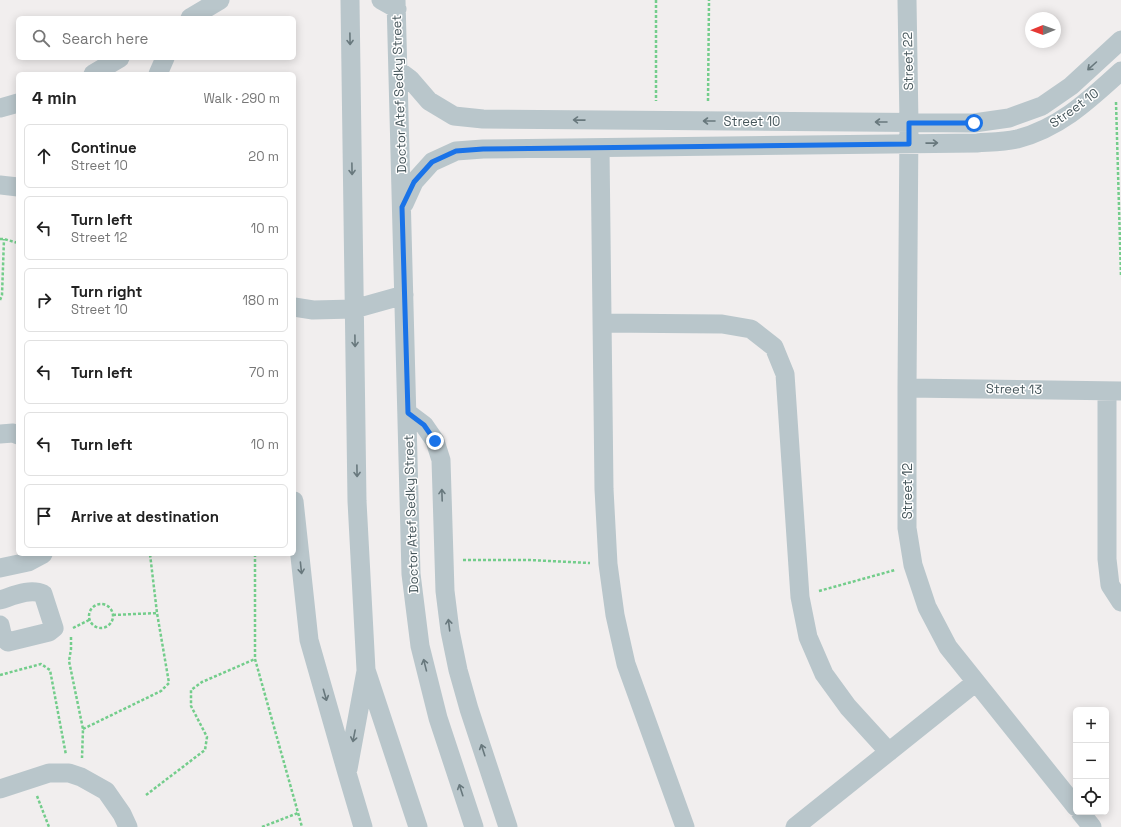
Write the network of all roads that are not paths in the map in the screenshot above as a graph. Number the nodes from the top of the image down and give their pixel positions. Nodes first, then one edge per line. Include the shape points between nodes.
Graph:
1 (350, 0) edge
2 (907, 0) edge
3 (215, 2) edge
4 (391, 3) edge
5 (193, 16) edge
6 (1121, 40) edge
7 (117, 60) edge
8 (164, 60) edge
9 (398, 70) junction
10 (96, 72) edge
11 (159, 72) edge
12 (1118, 74) edge
13 (16, 104) edge
14 (0, 108) edge
15 (909, 123) junction
16 (909, 144) junction
17 (600, 148) junction
18 (0, 186) edge
19 (16, 187) edge
20 (402, 207) junction
21 (404, 295) junction
22 (296, 307) edge
23 (354, 309) junction
24 (602, 323) junction
25 (907, 388) junction
26 (1114, 391) edge
27 (408, 413) junction
28 (0, 434) edge
29 (16, 435) edge
30 (296, 520) edge
31 (39, 556) edge
32 (0, 568) edge
33 (0, 600) edge
34 (1121, 602) edge
35 (0, 625) edge
36 (366, 670) junction
37 (976, 682) junction
38 (889, 752) junction
39 (347, 773) junction
40 (0, 789) edge
41 (1073, 804) edge
42 (1082, 815) edge
43 (128, 827) edge
44 (364, 827) edge
45 (418, 827) edge
46 (474, 827) edge
47 (508, 827) edge
48 (685, 827) edge
49 (795, 827) edge
50 (1092, 827) edge

1 -> 23 street
2 - 15 street, Street 22
3 - 5 street
4 - 9 street, Doctor Atef Sedky Street
6 -> 15 street, Street 10 via 1071,86 1042,106 1009,118 974,123
7 - 10 street
8 - 11 street
15 -> 9 street, Street 10 via 483,119 454,116 429,101 410,78
9 - 20 street, Doctor Atef Sedky Street
16 -> 12 street, Street 10 via 977,143 1016,139 1053,126 1085,103
13 - 14 street
15 - 16 street, Street 12
16 - 17 street, Street 10
16 - 25 street, Street 12
17 - 20 street, Street 10 via 456,151 432,162 414,182
17 - 24 street
18 - 19 street
20 - 21 street, Doctor Atef Sedky Street
21 - 23 street
21 - 27 street, Doctor Atef Sedky Street
22 - 23 street via 313,310
23 -> 36 street via 357,501
24 - 38 street via 722,324 751,329 774,347 785,374 800,597 808,636 824,674 848,707
24 - 48 street via 604,489 608,564 615,615 626,664
25 - 26 street, Street 13
25 - 37 street, Street 12 via 907,528 913,565 927,607 948,647
26 - 34 street via 1107,559 1110,585
46 -> 27 street, Doctor Atef Sedky Street via 438,718 420,646 411,574
47 -> 27 street via 469,709 450,631 445,591 440,460 435,441 424,425
28 - 29 street
30 -> 39 street via 309,640
31 - 32 street via 28,562
33 - 35 street via 38,591 43,594 54,628 49,632 8,642 3,638
36 -> 39 street
36 - 45 street
37 - 38 street
37 - 41 street, Street 12
38 - 49 street
39 - 44 street
40 - 43 street via 49,773 75,775 106,791
42 - 50 street

